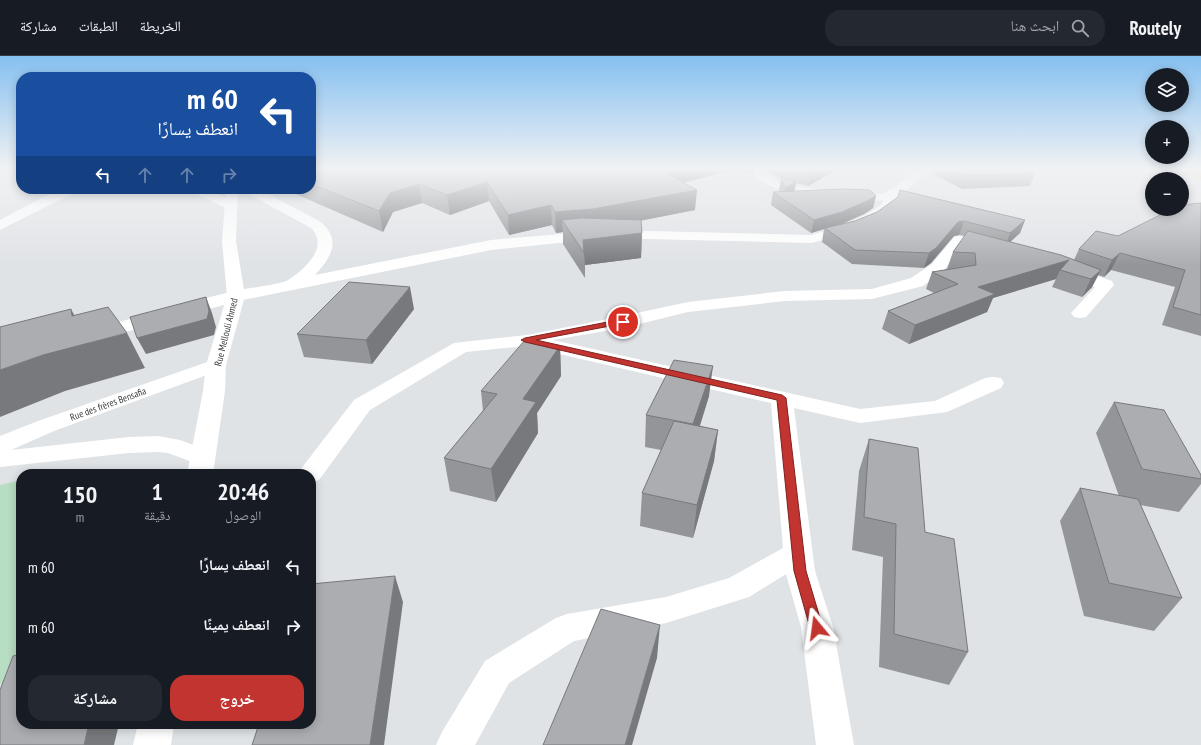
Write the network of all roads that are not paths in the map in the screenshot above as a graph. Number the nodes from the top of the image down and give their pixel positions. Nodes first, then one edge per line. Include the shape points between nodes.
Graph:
1 (48, 200) edge
2 (231, 200) edge
3 (270, 200) edge
4 (890, 200) edge
5 (0, 226) edge
6 (1006, 252) edge
7 (1052, 266) edge
8 (284, 286) junction
9 (236, 296) junction
10 (1080, 313) dead end
11 (76, 340) edge
12 (525, 340) junction
13 (216, 365) junction
14 (993, 383) dead end
15 (782, 398) junction
16 (0, 445) edge
17 (0, 459) edge
18 (201, 466) edge
19 (314, 469) edge
20 (798, 553) junction
21 (155, 729) edge
22 (162, 729) edge
23 (153, 745) edge
24 (455, 745) edge
25 (835, 745) edge

1 - 5 street
2 - 9 street, Rue Mellouli Ahmed via 229,241
3 - 8 street via 323,229 326,234 325,249 316,265 299,280
4 - 8 street via 889,206 868,221 811,239 606,234 556,238 491,245
6 - 12 street via 959,240 938,267 917,282 872,294 785,296 688,307
7 - 10 street via 1106,285
8 - 9 street
9 - 11 street
9 - 13 street, Rue Mellouli Ahmed
12 - 15 street
12 - 19 street via 461,347 362,405
13 - 16 street, Rue des frères Bensafia
13 - 18 street, Rue Mellouli Ahmed
14 - 15 street via 939,407 860,416
15 - 20 street
17 - 18 street via 158,444 172,446
20 - 24 street via 738,588 666,610 566,628 497,672
20 - 25 street via 800,571 817,628
21 - 23 street
22 - 23 street

